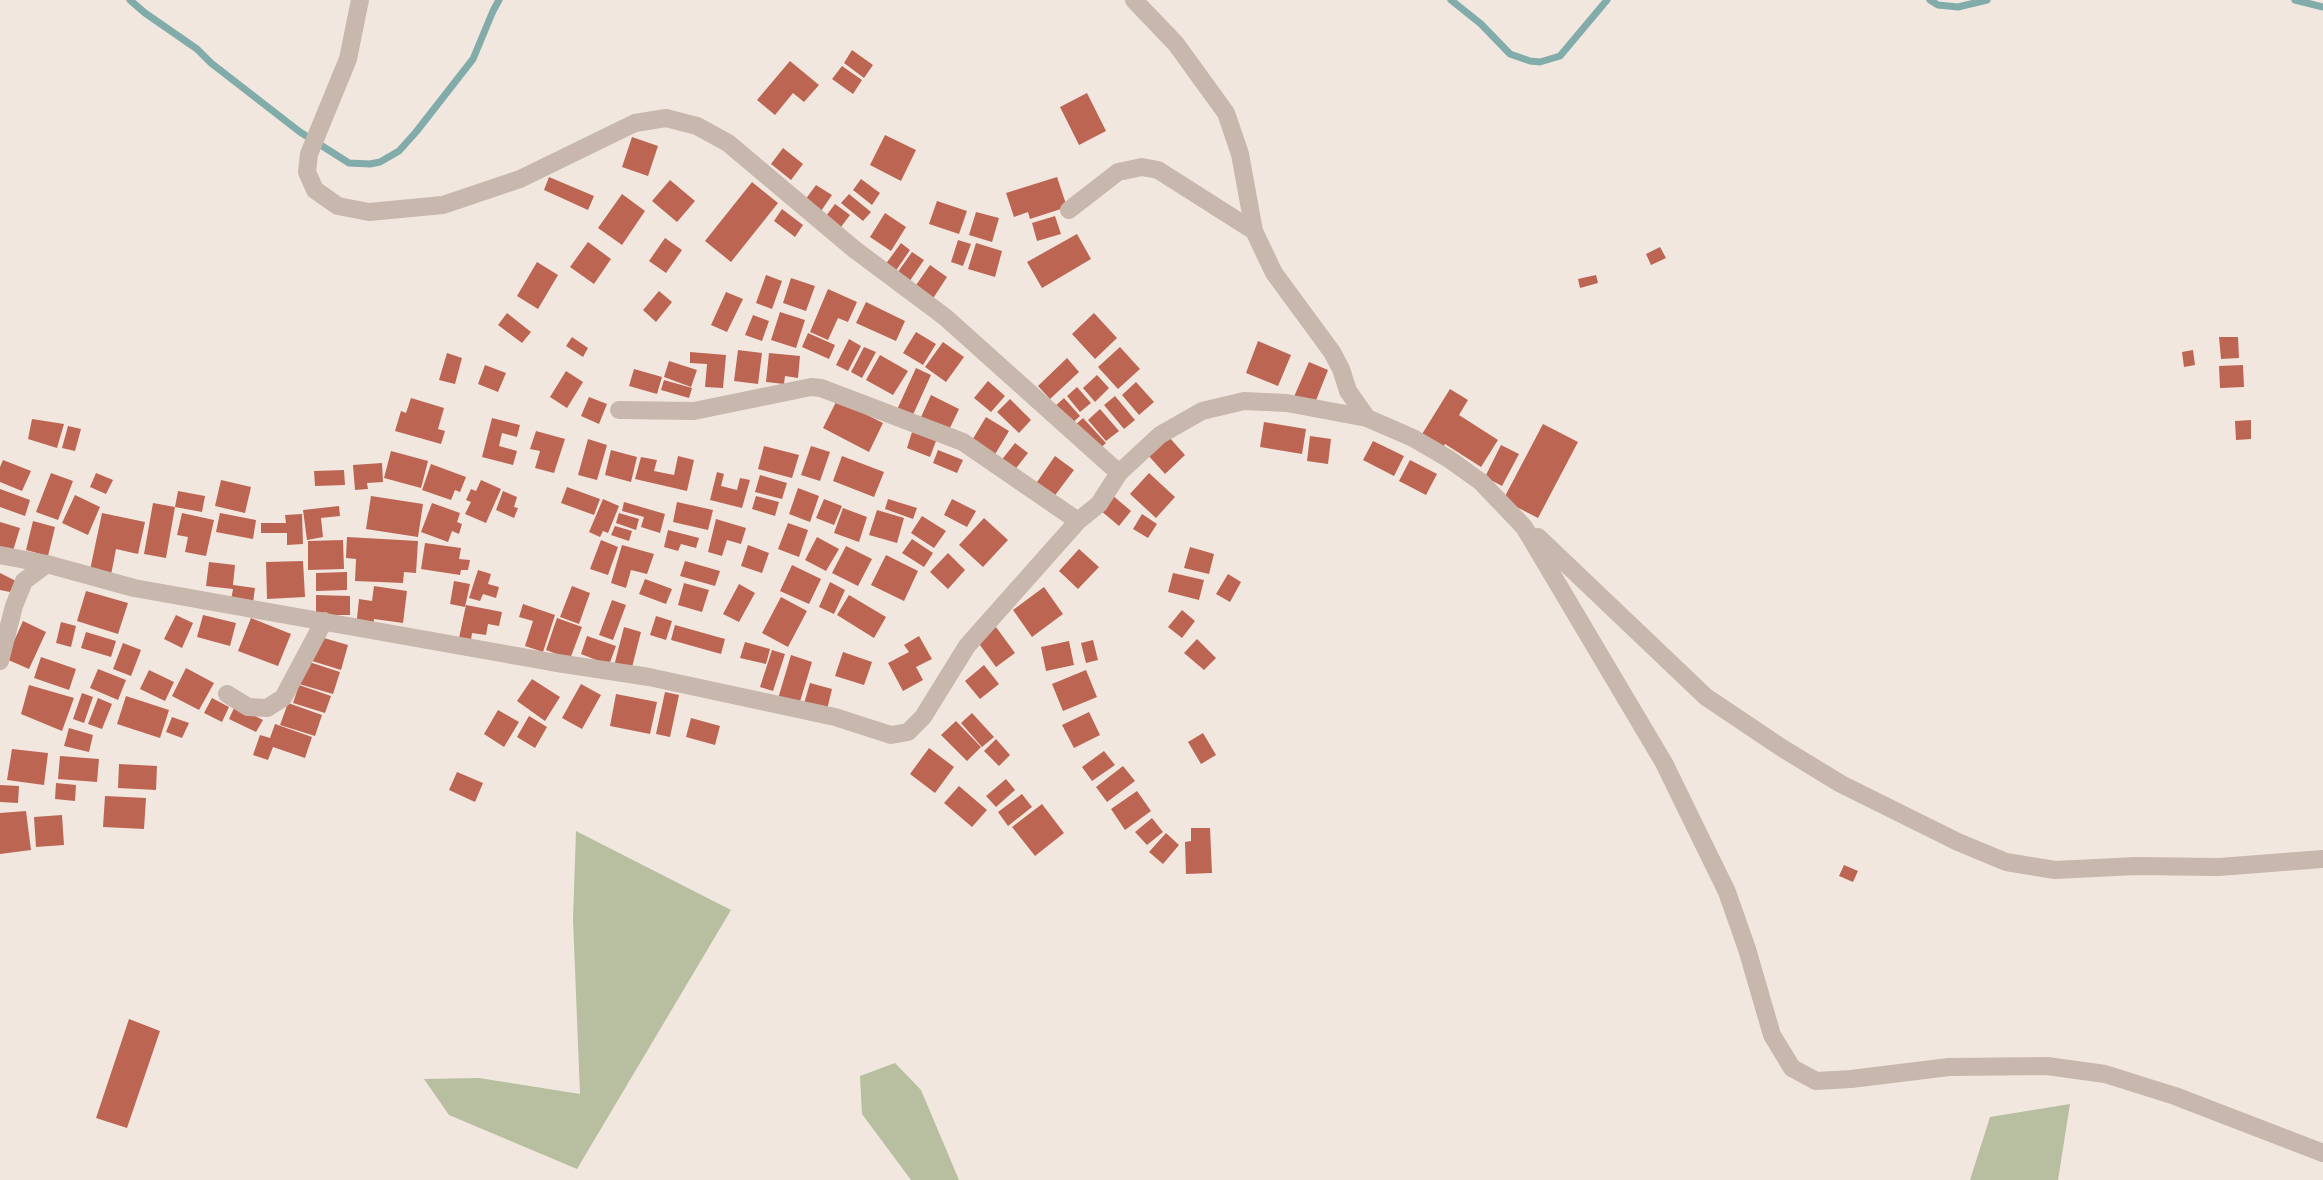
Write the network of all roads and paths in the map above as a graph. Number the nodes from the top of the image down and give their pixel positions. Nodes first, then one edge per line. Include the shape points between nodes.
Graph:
1 (360, 0) edge
2 (1133, 0) edge
3 (1069, 210) dead end
4 (1254, 232) junction
5 (619, 410) dead end
6 (1367, 418) junction
7 (1119, 473) junction
8 (1078, 522) junction
9 (1524, 527) junction
10 (0, 555) edge
11 (47, 564) junction
12 (324, 621) junction
13 (0, 661) edge
14 (228, 694) dead end
15 (2323, 859) edge
16 (2323, 1153) edge

1 - 7 street via 348,60 309,155 307,172 315,190 338,206 369,212 443,205 520,179 635,123 666,118 697,126 728,143 945,317
2 - 4 street via 1177,44 1226,113 1241,154
3 - 4 street via 1118,172 1142,166 1158,170
4 - 6 street via 1274,273 1332,352 1348,391
5 - 8 street via 694,411 821,388 963,442
6 - 7 street via 1287,403 1244,401 1202,411 1160,435
6 - 9 street via 1413,438 1460,467
7 - 8 street via 1099,504
8 - 12 street via 967,646 923,717 908,732 891,734 835,717 649,677
9 - 15 street via 1706,697 1841,784 2006,862 2055,870 2220,867
9 - 16 street via 1664,763 1727,892 1772,1035 1792,1068 1816,1081 1949,1067 2046,1066 2105,1074
10 - 11 street
11 - 12 street via 134,588
11 - 13 street via 24,581
12 - 14 street via 283,698 267,708 248,706

